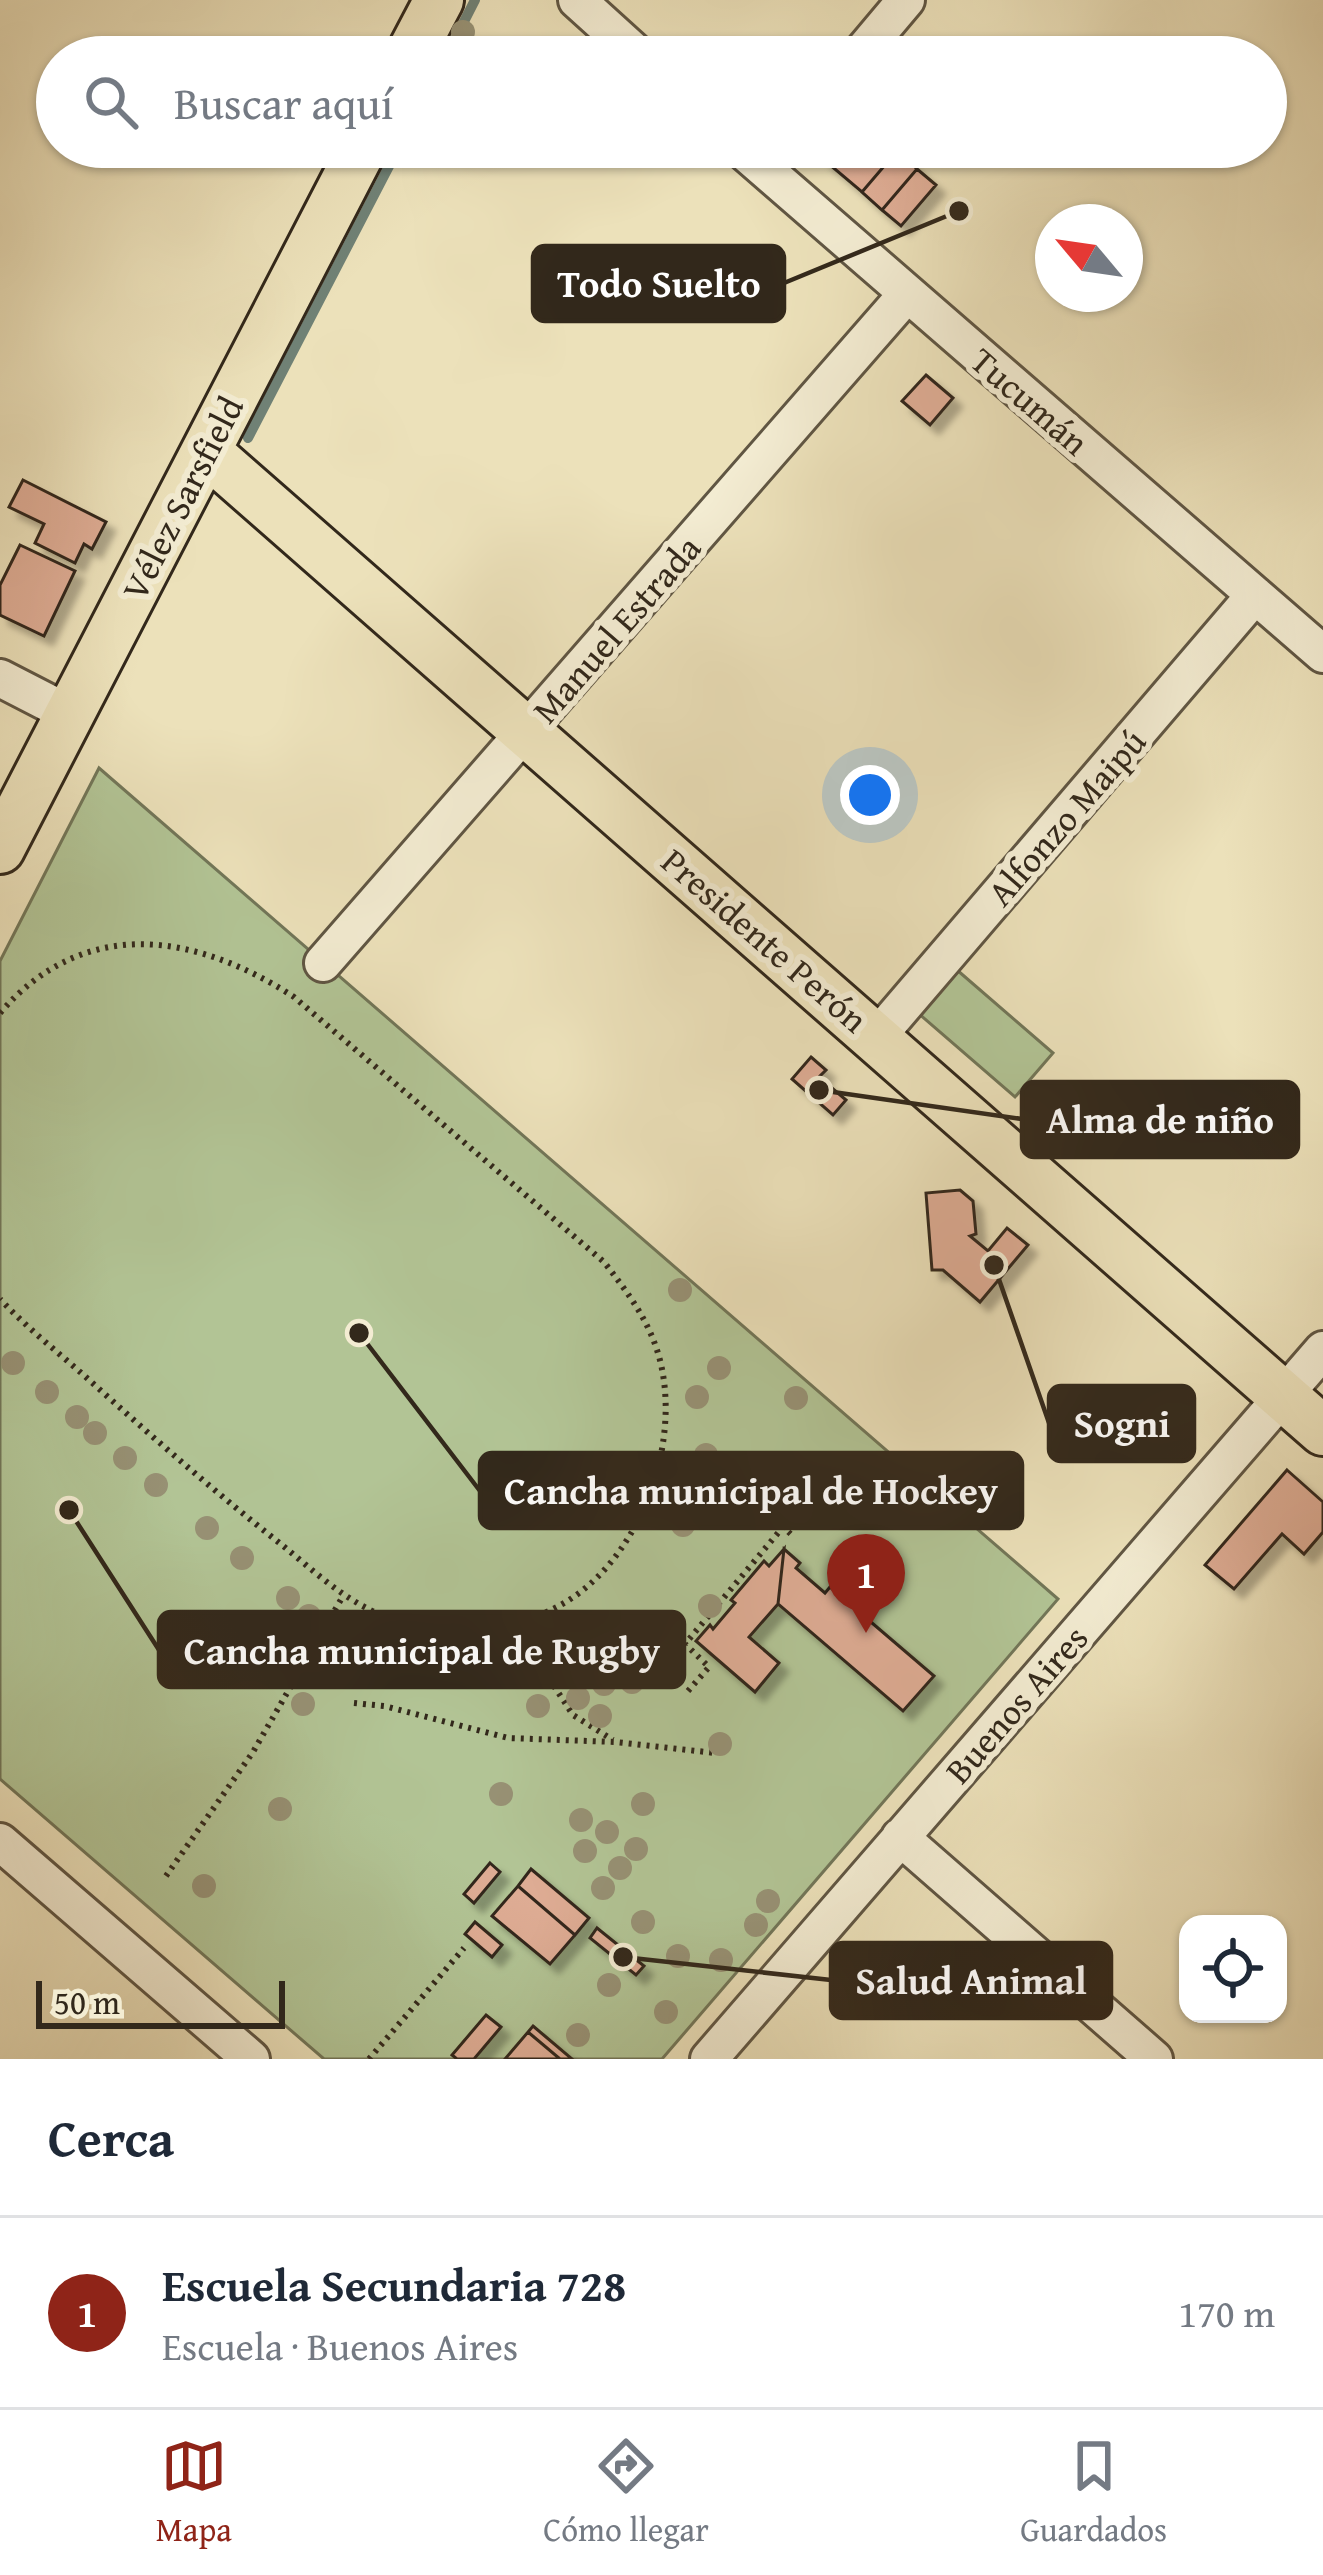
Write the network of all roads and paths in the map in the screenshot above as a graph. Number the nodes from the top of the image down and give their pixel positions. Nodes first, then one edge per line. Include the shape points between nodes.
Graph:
1 (439, 0) edge
2 (578, 0) edge
3 (906, 0) edge
4 (421, 36) edge
5 (617, 36) edge
6 (876, 36) edge
7 (352, 168) edge
8 (775, 168) edge
9 (907, 294) junction
10 (206, 451) junction
11 (1255, 596) junction
12 (1323, 654) edge
13 (0, 678) edge
14 (70, 714) junction
15 (526, 731) junction
16 (0, 848) edge
17 (323, 962) dead end
18 (0, 1013) edge
19 (876, 1038) junction
20 (0, 1299) edge
21 (1323, 1350) edge
22 (1283, 1396) junction
23 (1323, 1431) edge
24 (794, 1537) dead end
25 (344, 1594) junction
26 (519, 1623) junction
27 (688, 1691) dead end
28 (353, 1703) dead end
29 (616, 1742) junction
30 (715, 1753) dead end
31 (900, 1838) junction
32 (0, 1842) edge
33 (166, 1876) dead end
34 (464, 1948) dead end
35 (251, 2059) edge
36 (369, 2059) edge
37 (709, 2059) edge
38 (1154, 2059) edge

1 - 4 main road
2 - 5 street
3 - 6 street
7 - 10 main road, Vélez Sarsfield
8 - 9 street, Tucumán
9 - 11 street, Tucumán
9 - 15 street, Manuel Estrada
10 - 14 main road, Vélez Sarsfield
10 - 15 main road, Presidente Perón
11 - 12 street, Tucumán
11 - 19 street, Alfonzo Maipú
13 - 14 street
14 - 16 main road, Vélez Sarsfield
15 - 17 street, Manuel Estrada
15 - 19 main road, Presidente Perón
18 - 26 path via 61,961 110,946 158,942 254,970 604,1262 657,1349 667,1398 664,1448 652,1493 596,1576 559,1606
19 - 22 main road, Presidente Perón
20 - 25 path
21 - 22 street, Buenos Aires
22 - 23 main road, Presidente Perón
22 - 31 street, Buenos Aires
24 - 27 path via 783,1526 685,1644 709,1667
25 - 26 path via 428,1628
25 - 33 path via 253,1752
26 - 29 path via 573,1715
28 - 29 path via 508,1738
29 - 30 path
31 - 37 street, Buenos Aires
31 - 38 street
32 - 35 street
34 - 36 path

